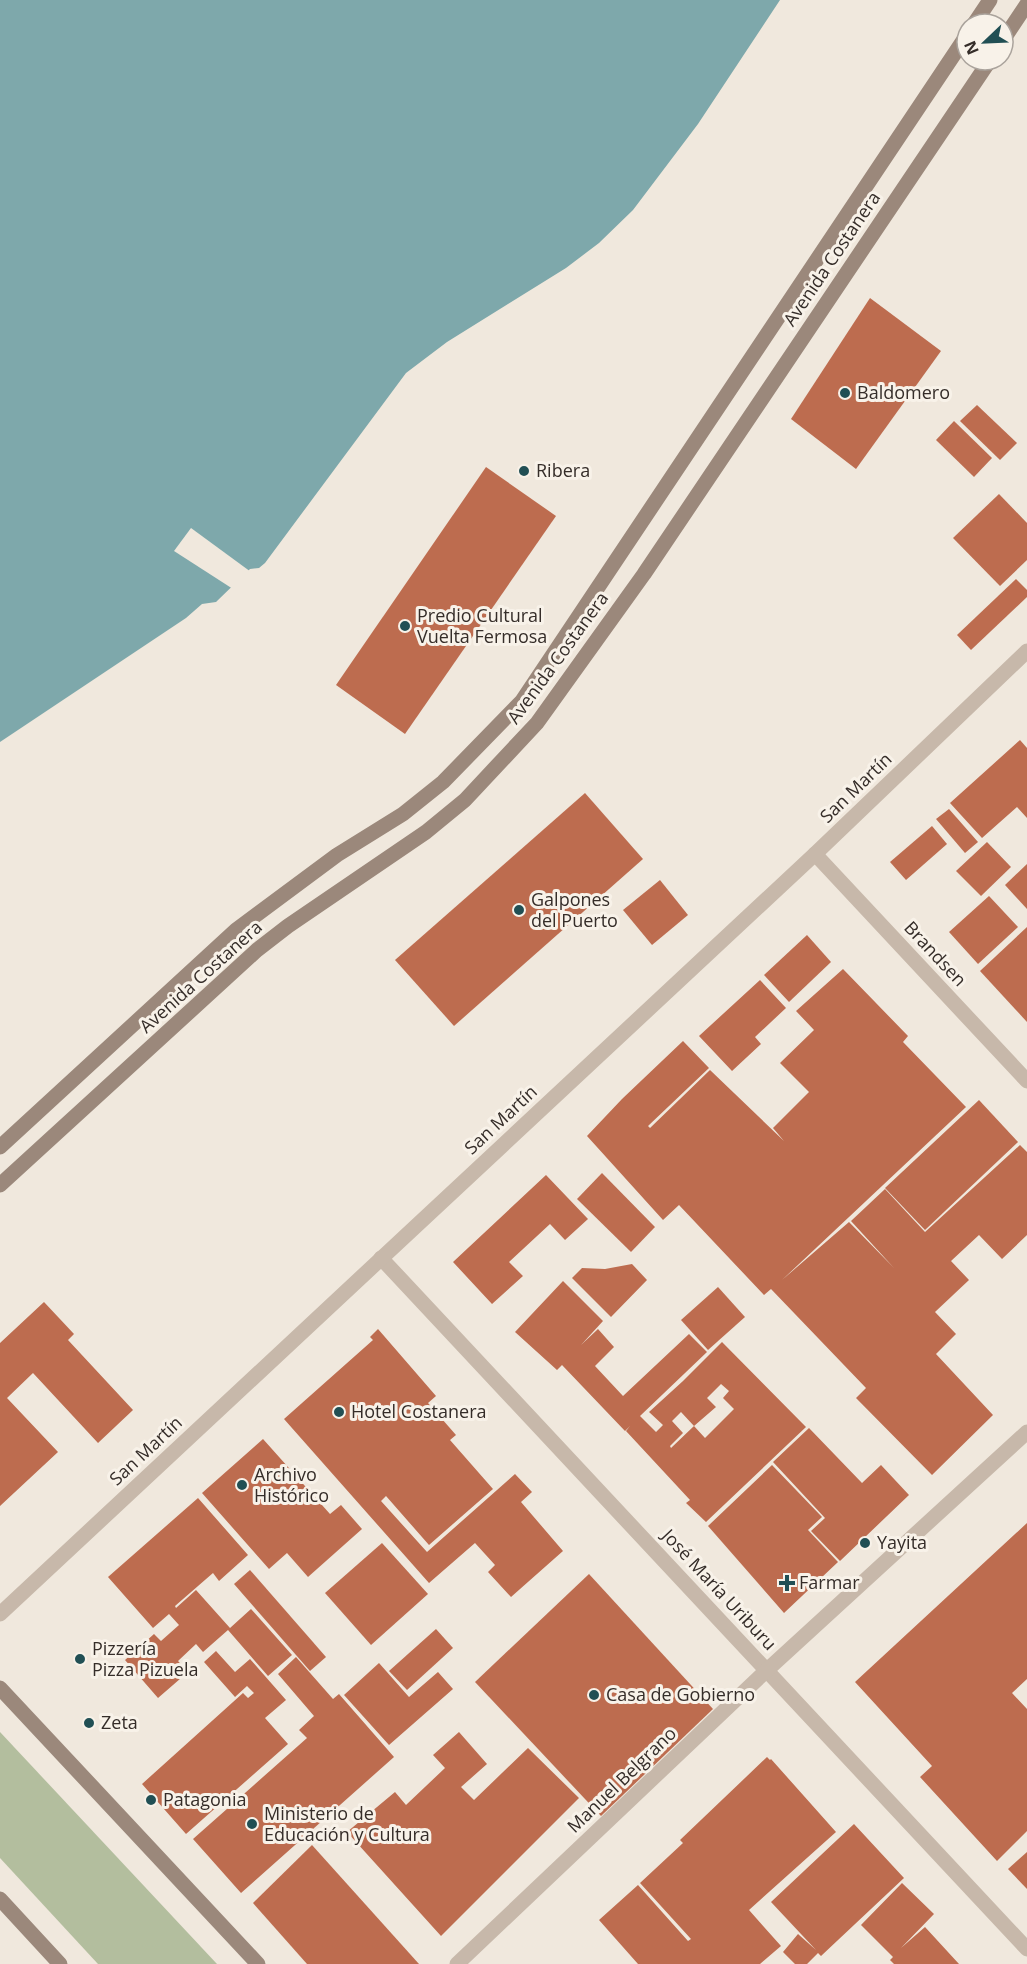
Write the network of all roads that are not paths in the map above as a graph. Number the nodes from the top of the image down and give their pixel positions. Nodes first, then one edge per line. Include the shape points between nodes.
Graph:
1 (1027, 4) edge
2 (1015, 22) edge
3 (955, 53) edge
4 (982, 72) edge
5 (1027, 651) edge
6 (815, 854) junction
7 (1027, 1081) edge
8 (0, 1146) edge
9 (0, 1185) edge
10 (381, 1258) junction
11 (1027, 1432) edge
12 (0, 1614) edge
13 (767, 1670) junction
14 (0, 1688) edge
15 (0, 1899) edge
16 (1027, 1949) edge
17 (60, 1964) edge
18 (258, 1964) edge
19 (457, 1964) edge

1 - 2 main road
3 - 8 main road, Avenida Costanera via 522,701 443,783 236,930
4 - 9 main road, Avenida Costanera via 644,574 537,723 465,800 426,832 257,950
5 - 6 street, San Martín
6 - 7 street, Brandsen
6 - 10 street, San Martín
10 - 12 street, San Martín
10 - 13 street, José María Uriburu
11 - 13 street, Manuel Belgrano
13 - 16 street, José María Uriburu
13 - 19 street, Manuel Belgrano
14 - 18 main road
15 - 17 main road

